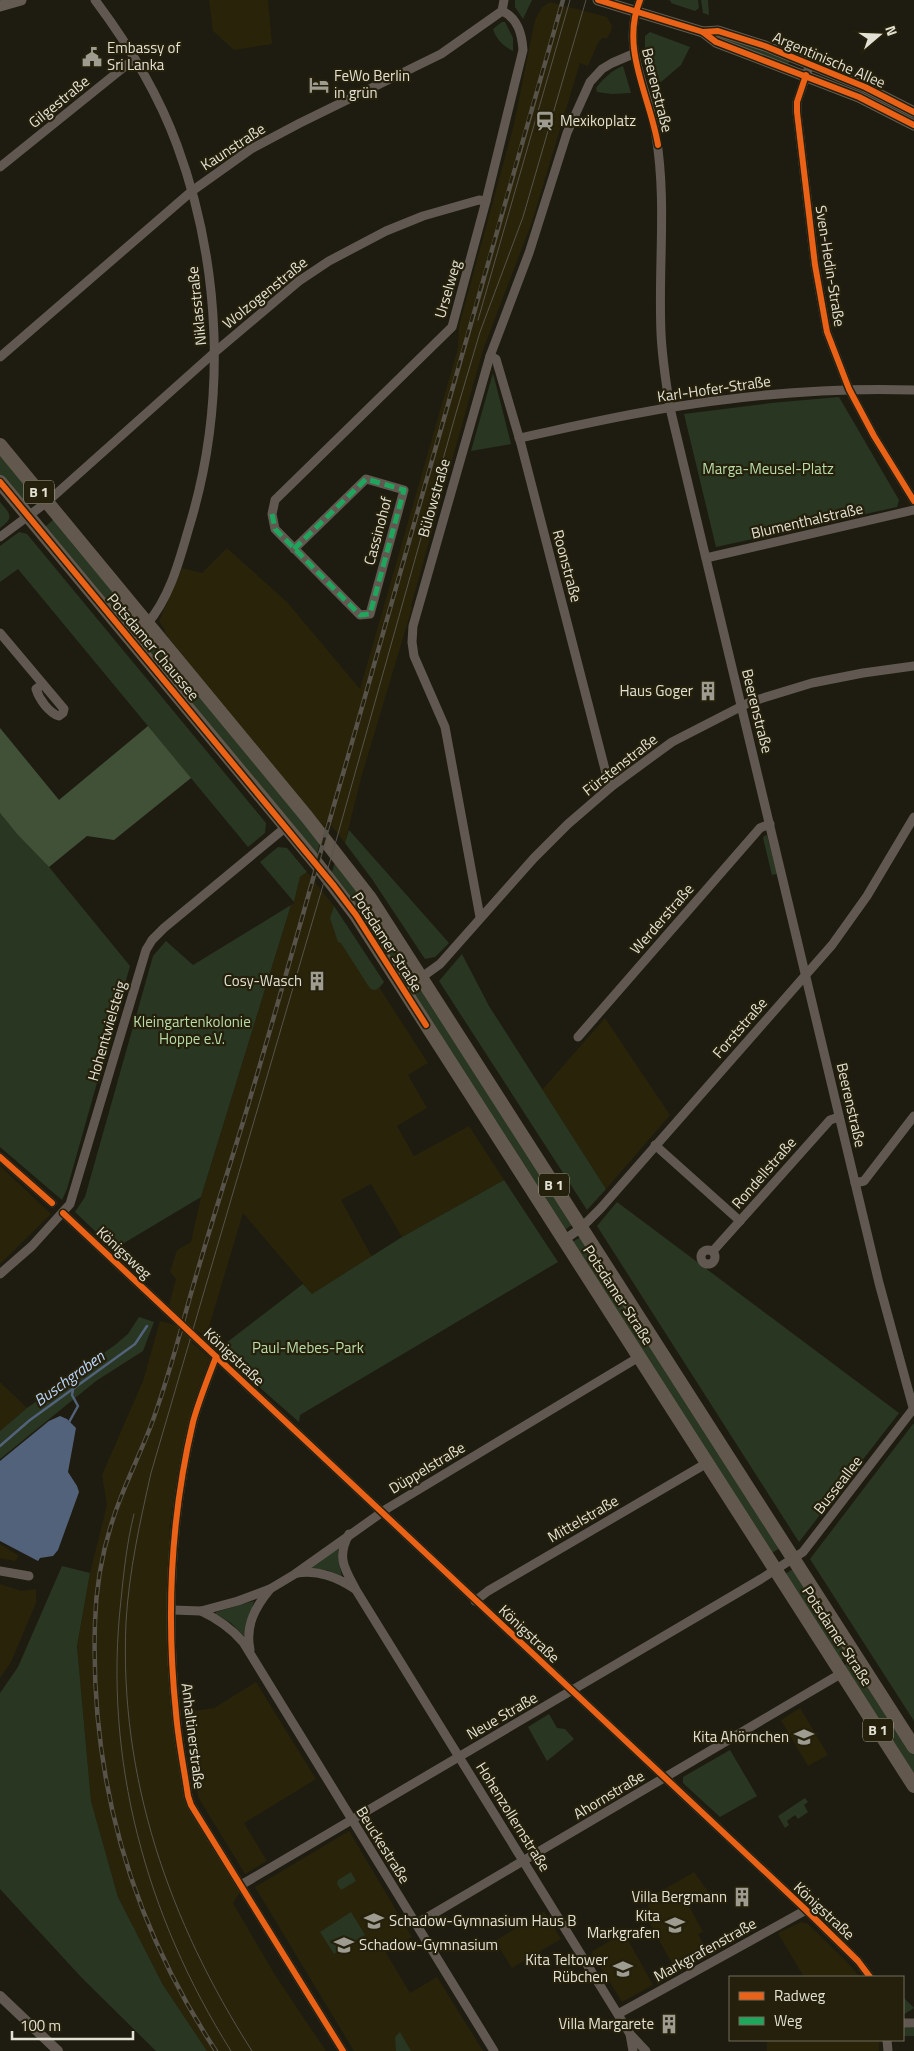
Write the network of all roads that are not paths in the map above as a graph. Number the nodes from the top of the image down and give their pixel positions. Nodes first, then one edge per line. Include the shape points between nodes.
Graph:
1 (21, 0) edge
2 (96, 0) edge
3 (504, 0) edge
4 (598, 0) edge
5 (640, 0) edge
6 (0, 6) edge
7 (502, 11) junction
8 (636, 12) junction
9 (634, 54) junction
10 (134, 58) junction
11 (808, 70) junction
12 (914, 112) edge
13 (914, 125) edge
14 (0, 167) edge
15 (192, 192) junction
16 (486, 202) junction
17 (215, 352) junction
18 (490, 356) junction
19 (0, 357) edge
20 (850, 389) junction
21 (914, 390) edge
22 (670, 408) junction
23 (519, 438) junction
24 (0, 445) edge
25 (0, 482) edge
26 (914, 501) edge
27 (47, 502) junction
28 (914, 510) edge
29 (272, 514) joint
30 (28, 516) junction
31 (0, 537) edge
32 (294, 549) junction
33 (706, 558) junction
34 (147, 624) junction
35 (0, 633) edge
36 (914, 666) edge
37 (43, 684) dead end
38 (742, 706) junction
39 (612, 786) junction
40 (914, 816) edge
41 (307, 817) joint
42 (770, 824) junction
43 (286, 828) junction
44 (480, 917) junction
45 (805, 974) junction
46 (422, 979) junction
47 (404, 990) junction
48 (578, 1036) dead end
49 (914, 1116) edge
50 (839, 1117) junction
51 (655, 1145) junction
52 (0, 1157) edge
53 (855, 1183) junction
54 (52, 1203) dead end
55 (63, 1213) junction
56 (740, 1221) junction
57 (581, 1228) junction
58 (564, 1240) junction
59 (713, 1251) dead end
60 (0, 1274) edge
61 (167, 1311) joint
62 (216, 1357) junction
63 (639, 1357) junction
64 (914, 1409) edge
65 (707, 1463) junction
66 (380, 1512) junction
67 (349, 1534) junction
68 (793, 1558) junction
69 (776, 1570) junction
70 (0, 1571) edge
71 (295, 1574) junction
72 (29, 1576) dead end
73 (270, 1588) junction
74 (356, 1590) junction
75 (475, 1601) junction
76 (172, 1610) junction
77 (201, 1611) junction
78 (250, 1652) junction
79 (842, 1673) junction
80 (572, 1691) junction
81 (914, 1747) edge
82 (460, 1756) junction
83 (665, 1777) junction
84 (914, 1786) edge
85 (352, 1820) junction
86 (524, 1861) junction
87 (241, 1885) junction
88 (806, 1910) junction
89 (416, 1924) junction
90 (869, 1976) edge
91 (0, 1996) edge
92 (618, 2014) junction
93 (630, 2034) junction
94 (58, 2051) edge
95 (343, 2051) edge
96 (494, 2051) edge
97 (634, 2051) edge
98 (646, 2051) edge

1 - 6 main road
2 - 10 street, Niklasstraße
3 - 7 street
4 - 8 main road, Argentinische Allee
5 - 8 street, Beerenstraße
7 - 15 street, Kaunstraße via 441,54 251,148
7 - 16 street, Urselweg via 513,18 519,28 523,50
8 - 9 street, Beerenstraße via 632,30
8 - 11 main road, Argentinische Allee via 703,32 716,42
9 - 18 street, Bülowstraße via 602,69 583,95
9 - 22 street, Beerenstraße via 654,124 662,182 660,330
10 - 14 street, Gilgestraße
10 - 15 street, Niklasstraße via 176,143
11 - 12 main road, Argentinische Allee via 865,87
11 - 13 main road, Argentinische Allee
11 - 20 street, Sven-Hedin-Straße via 797,102 797,112 815,265 827,332
15 - 17 street, Niklasstraße via 212,300
15 - 19 street, Kaunstraße
16 - 17 street, Wolzogenstraße via 479,200 423,216 358,244 299,281
16 - 29 street, Urselweg via 452,327 275,500
17 - 27 street, Wolzogenstraße
17 - 34 street, Niklasstraße via 207,450 195,508 174,575
18 - 23 street, Roonstraße via 496,358
18 - 44 street, Bülowstraße via 421,596 412,642 414,656 446,727
20 - 21 street, Karl-Hofer-Straße
20 - 22 street, Karl-Hofer-Straße via 767,395
20 - 26 street, Sven-Hedin-Straße
22 - 23 street, Karl-Hofer-Straße
22 - 33 street, Beerenstraße
23 - 39 street, Roonstraße via 608,781
24 - 27 main road, Potsdamer Chaussee / B 1
25 - 30 main road, Potsdamer Chaussee / B 1
27 - 30 street, Wolzogenstraße
27 - 34 main road, Potsdamer Chaussee / B 1
28 - 33 street, Blumenthalstraße
29 - 32 street, Cassinohof via 275,529
30 - 31 street, Wolzogenstraße
30 - 43 main road, Potsdamer Chaussee / B 1
32 - 32 street, Cassinohof via 360,616 370,614 404,490 366,479
33 - 38 street, Beerenstraße
34 - 41 main road, Potsdamer Chaussee / B 1
35 - 37 street
36 - 38 street, Fürstenstraße via 812,683
38 - 39 street, Fürstenstraße via 672,742
38 - 42 street, Beerenstraße
39 - 44 street, Fürstenstraße via 534,858
40 - 45 street, Forststraße via 854,916
41 - 46 main road, Potsdamer Straße / B 1 via 370,898
42 - 45 street, Beerenstraße
42 - 48 street, Werderstraße via 760,828
43 - 47 main road, Potsdamer Straße / B 1 via 344,898
43 - 55 street, Hohentwielsteig via 164,928 146,950 74,1192
44 - 46 street, Fürstenstraße via 440,964
45 - 50 street, Beerenstraße
45 - 51 street, Forststraße
46 - 47 street, Fürstenstraße
46 - 57 main road, Potsdamer Straße / B 1
47 - 58 main road, Potsdamer Straße / B 1
49 - 53 street via 864,1181
50 - 53 street, Beerenstraße
50 - 56 street, Rondellstraße via 830,1120
51 - 56 street
51 - 57 street, Forststraße
52 - 54 street
53 - 64 street, Beerenstraße via 889,1327
55 - 60 street, Hohentwielsteig
55 - 61 street, Königsweg
56 - 59 street, Rondellstraße
57 - 58 street, Forststraße
57 - 68 main road, Potsdamer Straße / B 1
58 - 63 main road, Potsdamer Straße / B 1
61 - 62 street, Königstraße
62 - 66 street, Königstraße
62 - 76 street, Anhaltinerstraße via 194,1420 185,1463 174,1534
63 - 65 main road, Potsdamer Straße / B 1
63 - 66 street, Düppelstraße
64 - 68 street, Busseallee via 803,1552
65 - 69 main road, Potsdamer Straße / B 1
65 - 75 street, Mittelstraße
66 - 67 street, Düppelstraße
66 - 75 street, Königstraße
67 - 71 street, Düppelstraße
67 - 74 street, Hohenzollernstraße via 342,1546 342,1558
68 - 69 street, Busseallee
68 - 81 main road, Potsdamer Straße / B 1
69 - 79 main road, Potsdamer Straße / B 1
69 - 80 street, Neue Straße
70 - 72 street
71 - 73 street, Düppelstraße
71 - 74 street, Hohenzollernstraße via 322,1573
73 - 77 street, Düppelstraße
73 - 78 street via 252,1616 248,1640
74 - 82 street, Hohenzollernstraße
75 - 80 street, Königstraße
76 - 77 street, Düppelstraße
76 - 87 street, Anhaltinerstraße via 176,1713 188,1796
77 - 78 street, Beuckestraße via 233,1631
78 - 85 street, Beuckestraße
79 - 83 street, Ahornstraße
79 - 84 main road, Potsdamer Straße / B 1
80 - 82 street, Neue Straße
80 - 83 street, Königstraße
82 - 85 street, Neue Straße
82 - 86 street, Hohenzollernstraße
83 - 86 street, Ahornstraße
83 - 88 street, Königstraße
85 - 87 street, Neue Straße
85 - 89 street, Beuckestraße
86 - 89 street, Ahornstraße
86 - 92 street, Hohenzollernstraße
87 - 95 street, Anhaltinerstraße
88 - 90 street, Königstraße
88 - 92 street, Markgrafenstraße
89 - 96 street, Beuckestraße
91 - 94 street
92 - 93 street, Hohenzollernstraße
93 - 97 street, Hohenzollernstraße
93 - 98 street, Hohenzollernstraße

